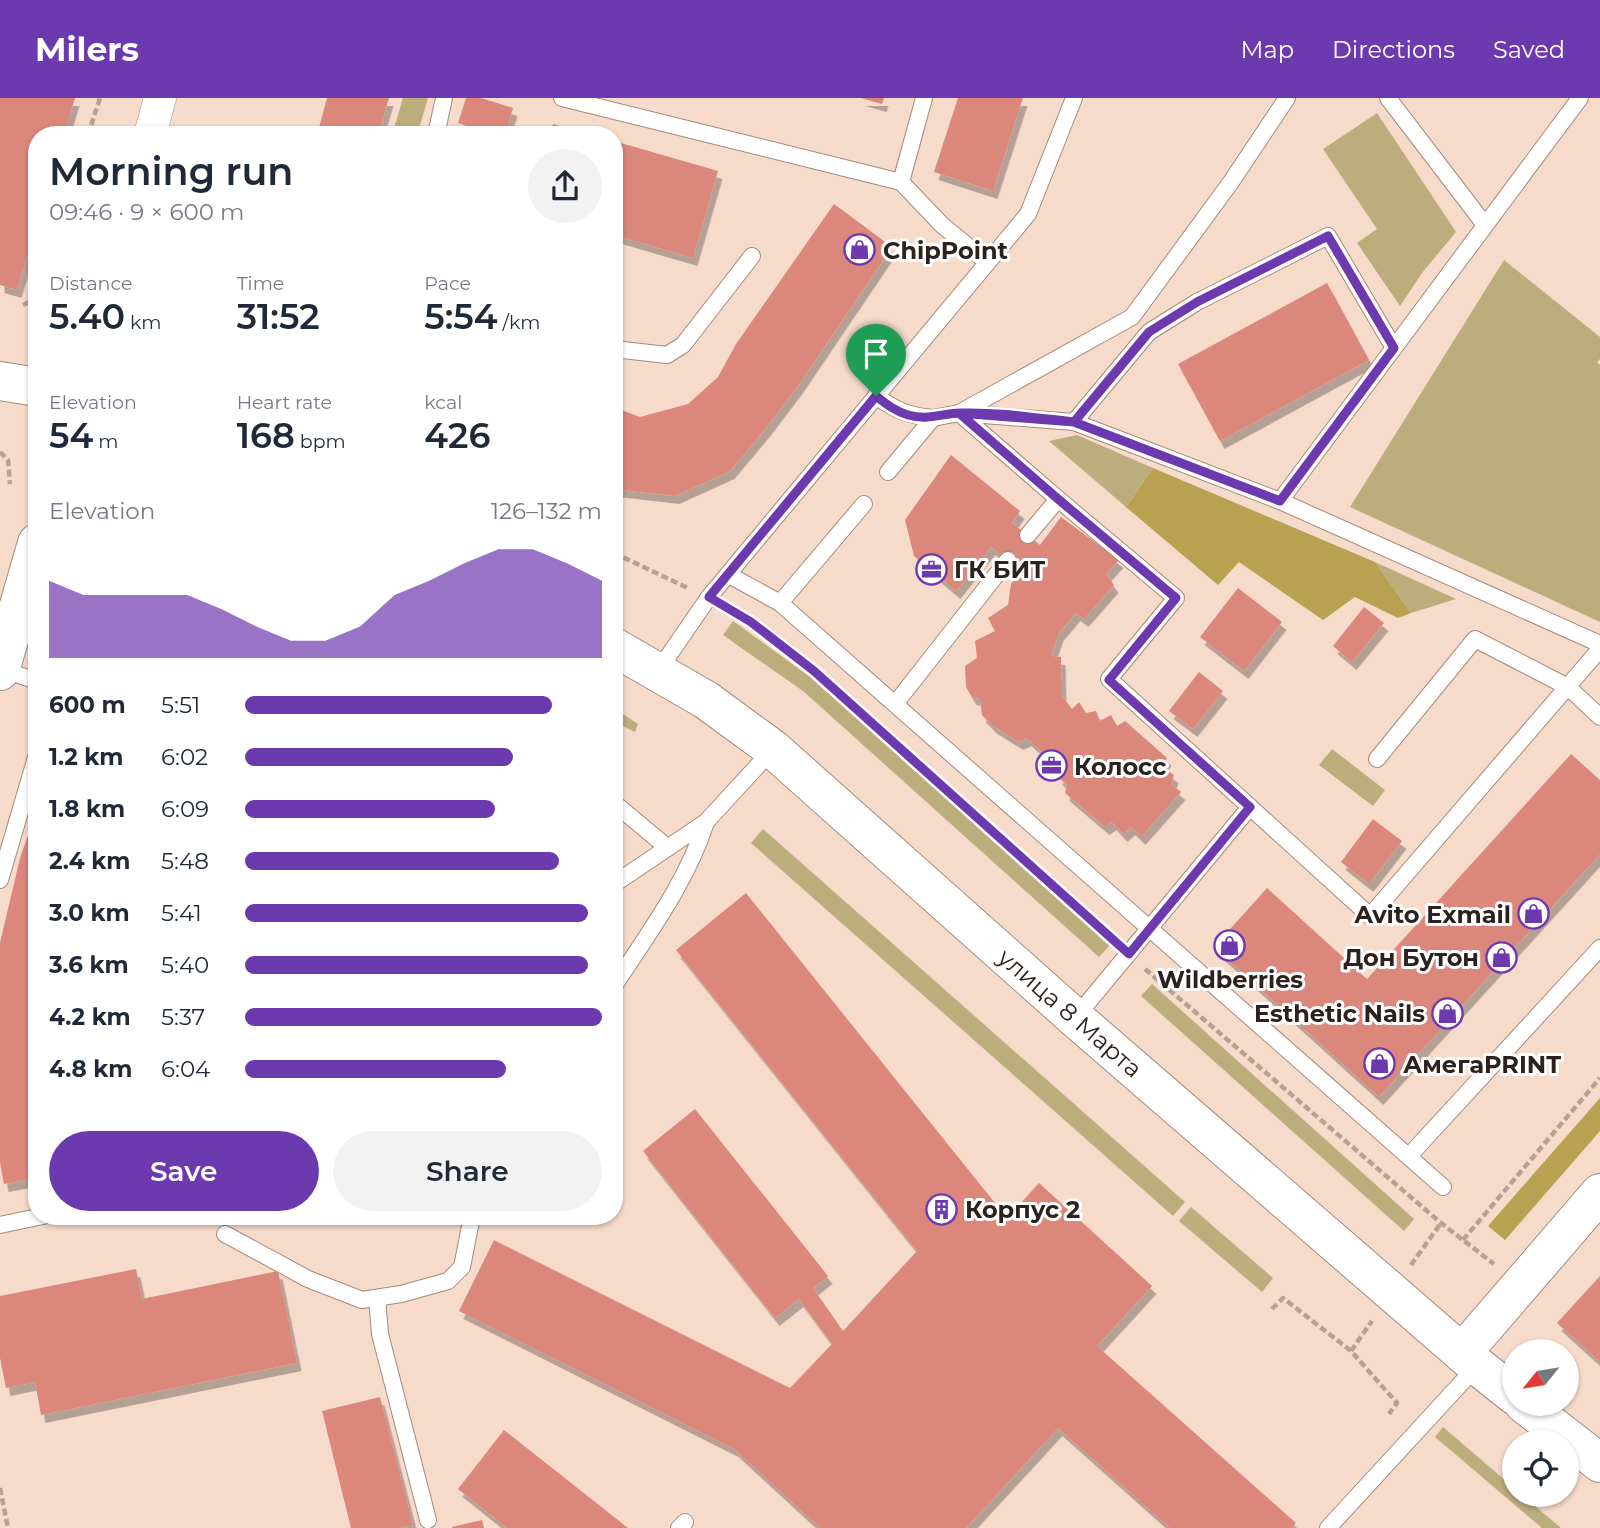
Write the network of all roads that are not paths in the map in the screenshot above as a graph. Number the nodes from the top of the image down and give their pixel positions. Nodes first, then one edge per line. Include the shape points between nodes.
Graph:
1 (160, 98) edge
2 (444, 98) edge
3 (562, 98) edge
4 (924, 98) edge
5 (1074, 98) edge
6 (1287, 98) edge
7 (1580, 98) edge
8 (1397, 101) edge
9 (152, 126) edge
10 (438, 126) edge
11 (901, 182) junction
12 (1485, 225) junction
13 (752, 256) dead end
14 (987, 262) junction
15 (1394, 348) junction
16 (623, 350) edge
17 (0, 381) edge
18 (28, 386) edge
19 (876, 396) junction
20 (959, 413) junction
21 (933, 418) junction
22 (1074, 422) junction
23 (888, 472) dead end
24 (1058, 499) junction
25 (1280, 501) junction
26 (864, 504) dead end
27 (1028, 535) dead end
28 (1008, 560) dead end
29 (28, 573) edge
30 (729, 575) junction
31 (779, 603) junction
32 (1600, 646) edge
33 (623, 653) edge
34 (0, 670) edge
35 (659, 671) junction
36 (28, 678) edge
37 (1568, 687) junction
38 (895, 704) junction
39 (1600, 717) edge
40 (773, 749) junction
41 (1377, 759) dead end
42 (28, 790) edge
43 (1250, 807) junction
44 (623, 810) edge
45 (706, 822) junction
46 (668, 848) junction
47 (623, 878) edge
48 (5, 881) edge
49 (1150, 929) junction
50 (1599, 951) edge
51 (623, 972) edge
52 (1075, 1018) junction
53 (1409, 1156) junction
54 (1443, 1187) dead end
55 (1600, 1193) edge
56 (28, 1219) edge
57 (0, 1225) edge
58 (470, 1225) edge
59 (225, 1234) dead end
60 (377, 1298) junction
61 (1470, 1360) junction
62 (1502, 1385) edge
63 (1539, 1416) edge
64 (1600, 1463) edge
65 (428, 1520) dead end
66 (1328, 1528) edge

1 - 9 street
2 - 10 lane
3 - 11 lane
4 - 11 lane
5 - 14 lane via 1028,214
6 - 20 lane via 1132,317
7 - 12 lane
8 - 12 lane
11 - 14 lane via 942,225
12 - 15 lane
13 - 16 lane via 683,345 667,355
14 - 19 lane
15 - 22 lane via 1328,236 1197,302 1149,332
15 - 25 lane
17 - 18 main road
19 - 21 lane via 896,411
19 - 30 lane
20 - 21 lane
20 - 22 lane
20 - 24 lane
21 - 23 lane
22 - 25 lane
24 - 27 lane
24 - 43 lane via 1176,598 1109,680
25 - 32 lane
26 - 31 lane
28 - 38 lane
29 - 34 main road
30 - 31 lane
30 - 35 lane
31 - 38 lane
32 - 37 lane
33 - 35 main road, улица 8 Марта
34 - 36 lane
35 - 40 main road, улица 8 Марта
37 - 39 lane
37 - 41 lane via 1475,639
37 - 43 lane via 1370,916
38 - 49 lane
40 - 45 lane
40 - 52 main road, улица 8 Марта
42 - 48 lane
43 - 49 lane
44 - 46 lane
45 - 46 lane
45 - 51 lane via 671,898
46 - 47 lane
49 - 52 lane
49 - 53 lane
50 - 53 lane
52 - 61 main road, улица 8 Марта
53 - 54 lane
55 - 61 main road
56 - 57 lane
58 - 60 lane via 462,1267 448,1281
59 - 60 lane via 308,1279 362,1300
60 - 65 lane via 380,1334
61 - 62 main road, улица 8 Марта
61 - 66 lane
63 - 64 main road

